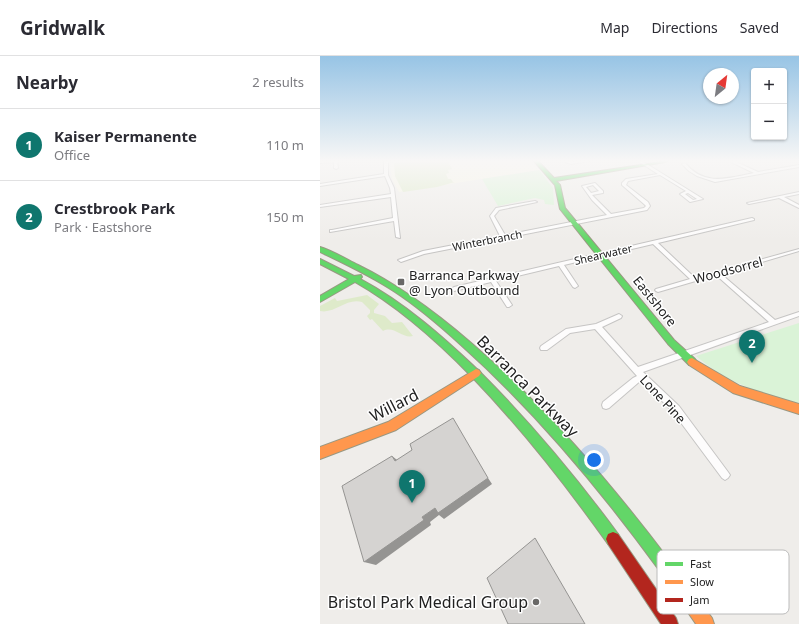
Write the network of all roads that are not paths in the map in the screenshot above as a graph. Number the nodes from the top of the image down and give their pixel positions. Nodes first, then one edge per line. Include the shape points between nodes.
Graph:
1 (390, 188) edge
2 (558, 188) edge
3 (627, 188) edge
4 (682, 188) edge
5 (687, 192) dead end
6 (799, 193) edge
7 (591, 194) dead end
8 (393, 195) junction
9 (780, 197) junction
10 (535, 202) dead end
11 (749, 203) dead end
12 (320, 206) edge
13 (799, 207) edge
14 (610, 216) junction
15 (396, 218) junction
16 (752, 219) dead end
17 (573, 223) junction
18 (332, 231) dead end
19 (398, 237) dead end
20 (503, 237) junction
21 (654, 242) junction
22 (320, 249) edge
23 (798, 250) dead end
24 (600, 255) junction
25 (401, 260) dead end
26 (320, 261) edge
27 (561, 264) junction
28 (366, 272) junction
29 (717, 273) junction
30 (355, 279) junction
31 (693, 279) junction
32 (493, 280) junction
33 (576, 286) dead end
34 (454, 289) dead end
35 (658, 290) dead end
36 (320, 299) edge
37 (509, 305) dead end
38 (799, 314) edge
39 (619, 316) dead end
40 (774, 323) junction
41 (597, 326) junction
42 (544, 348) dead end
43 (684, 354) junction
44 (476, 373) junction
45 (640, 374) junction
46 (606, 405) dead end
47 (799, 409) edge
48 (320, 453) edge
49 (725, 475) dead end
50 (657, 556) edge
51 (657, 605) edge
52 (663, 614) edge
53 (699, 614) edge
54 (670, 624) edge
55 (706, 624) edge

1 - 8 street
2 - 17 street, Eastshore via 559,201
3 - 14 street, Winterbranch via 648,206 646,209
4 - 5 street
6 - 9 street
7 - 14 street
8 - 12 street
8 - 15 street
9 - 11 street
9 - 13 street
10 - 20 street via 494,212 492,216
14 - 17 street, Winterbranch
15 - 18 street
15 - 19 street
16 - 21 street, Shearwater
17 - 20 street, Winterbranch
17 - 24 street, Eastshore
20 - 25 street, Winterbranch
21 - 24 street, Shearwater
21 - 31 street
22 - 28 street, Barranca Parkway
23 - 29 street, Woodsorrel
24 - 27 street, Shearwater
24 - 43 street, Eastshore via 671,342
26 - 30 street, Barranca Parkway
27 - 32 street, Shearwater
27 - 33 street
28 - 30 street
28 - 50 street, Barranca Parkway via 407,296 430,314 535,410 629,517
29 - 31 street, Woodsorrel
29 - 40 street
30 - 36 street
30 - 44 street, Barranca Parkway via 391,300 426,327
31 - 35 street, Woodsorrel
32 - 34 street, Shearwater
32 - 37 street
38 - 40 street
39 - 41 street
40 - 43 street
41 - 42 street via 568,331
41 - 45 street, Lone Pine
43 - 45 street
43 - 47 street, Eastshore via 696,366 737,390
44 - 48 street, Willard via 392,426
44 - 51 street, Barranca Parkway via 523,423 569,480
45 - 46 street
45 - 49 street, Lone Pine via 676,409
52 - 54 street, Barranca Parkway
53 - 55 street, Barranca Parkway

